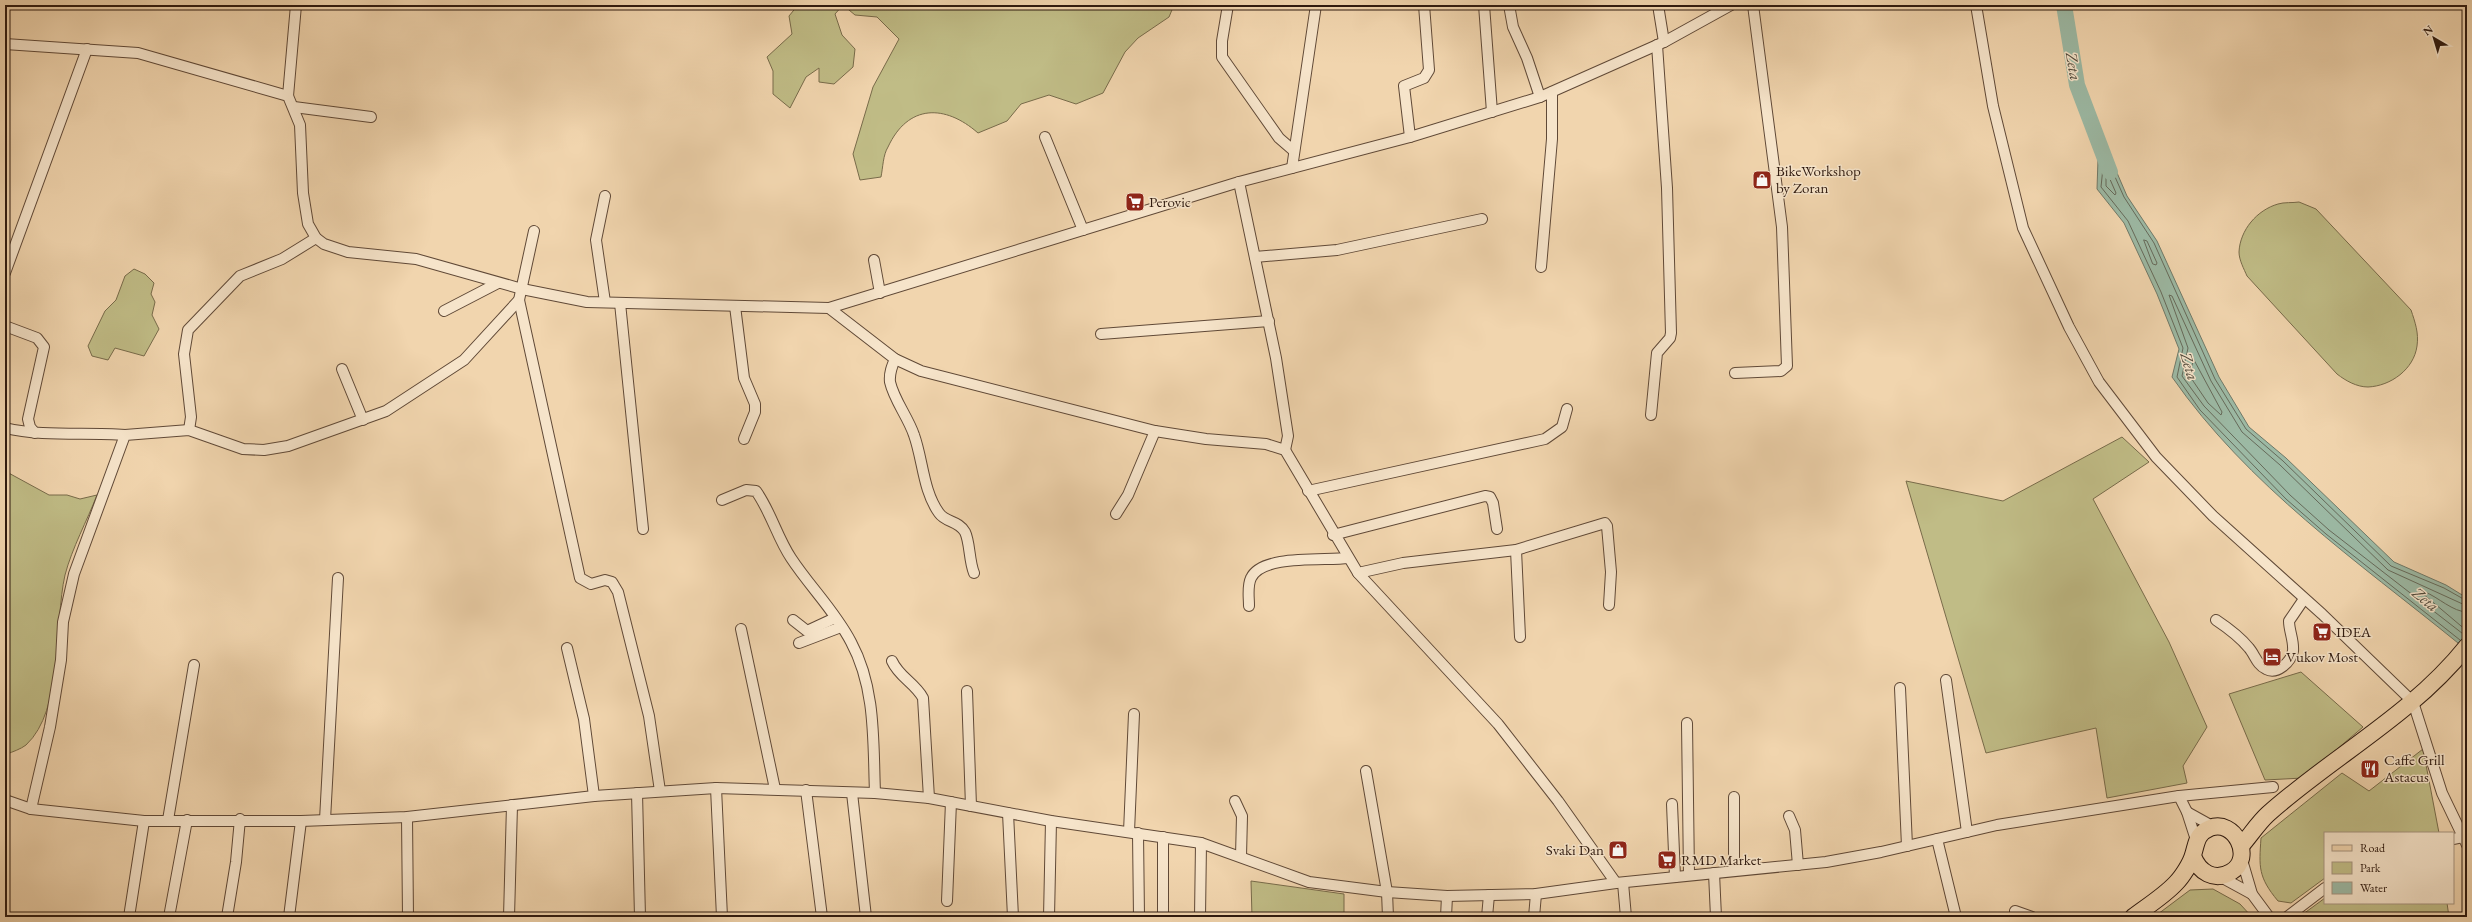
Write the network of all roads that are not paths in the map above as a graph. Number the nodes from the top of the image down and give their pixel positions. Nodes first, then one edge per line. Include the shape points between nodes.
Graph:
1 (296, 5) edge
2 (1228, 5) edge
3 (1316, 5) edge
4 (1424, 5) edge
5 (1484, 5) edge
6 (1509, 5) edge
7 (1658, 5) edge
8 (1753, 5) edge
9 (1976, 5) edge
10 (1726, 6) edge
11 (5, 44) edge
12 (1660, 44) junction
13 (87, 49) junction
14 (1552, 92) junction
15 (288, 96) junction
16 (1540, 97) junction
17 (294, 107) junction
18 (1492, 112) junction
19 (371, 117) dead end
20 (1045, 136) dead end
21 (1410, 137) junction
22 (1294, 151) junction
23 (1292, 168) junction
24 (1239, 182) junction
25 (606, 196) dead end
26 (1482, 219) dead end
27 (1083, 230) junction
28 (534, 231) dead end
29 (316, 238) junction
30 (1255, 257) junction
31 (874, 260) dead end
32 (1541, 267) dead end
33 (5, 273) edge
34 (498, 283) junction
35 (522, 289) junction
36 (880, 292) junction
37 (519, 300) junction
38 (605, 302) junction
39 (620, 303) junction
40 (735, 306) junction
41 (829, 308) junction
42 (444, 311) dead end
43 (1269, 321) junction
44 (5, 326) edge
45 (1101, 334) dead end
46 (895, 359) junction
47 (342, 369) dead end
48 (1735, 373) dead end
49 (1567, 409) dead end
50 (1651, 415) dead end
51 (362, 420) junction
52 (5, 428) edge
53 (189, 430) junction
54 (1155, 431) junction
55 (35, 433) junction
56 (126, 435) junction
57 (744, 439) dead end
58 (1285, 450) junction
59 (1308, 491) junction
60 (722, 500) dead end
61 (1116, 514) dead end
62 (643, 529) dead end
63 (1497, 529) dead end
64 (1333, 534) junction
65 (1516, 550) junction
66 (1348, 558) junction
67 (974, 573) dead end
68 (1358, 573) junction
69 (338, 578) dead end
70 (2304, 599) junction
71 (1609, 605) dead end
72 (1249, 606) dead end
73 (835, 618) junction
74 (793, 620) dead end
75 (2216, 620) dead end
76 (841, 627) junction
77 (740, 629) dead end
78 (1520, 636) dead end
79 (799, 643) dead end
80 (2467, 646) edge
81 (567, 648) dead end
82 (892, 661) dead end
83 (194, 665) dead end
84 (1946, 680) dead end
85 (1900, 688) dead end
86 (967, 691) dead end
87 (2413, 702) junction
88 (1134, 714) dead end
89 (1687, 723) dead end
90 (1366, 771) dead end
91 (2274, 787) dead end
92 (716, 788) junction
93 (774, 789) junction
94 (806, 790) junction
95 (660, 791) junction
96 (637, 793) junction
97 (852, 793) junction
98 (875, 793) junction
99 (594, 796) junction
100 (2179, 796) junction
101 (1734, 797) dead end
102 (930, 798) junction
103 (5, 800) edge
104 (1235, 801) dead end
105 (951, 802) junction
106 (1672, 804) dead end
107 (512, 805) junction
108 (971, 806) junction
109 (31, 809) junction
110 (2187, 812) junction
111 (1008, 813) junction
112 (2267, 814) junction
113 (1789, 816) dead end
114 (407, 817) junction
115 (240, 819) junction
116 (168, 820) junction
117 (187, 820) junction
118 (325, 820) junction
119 (144, 821) junction
120 (301, 821) junction
121 (1051, 821) junction
122 (2221, 829) junction
123 (1967, 832) junction
124 (1133, 833) junction
125 (1163, 837) junction
126 (1937, 839) junction
127 (2454, 839) edge
128 (2465, 841) edge
129 (1201, 843) junction
130 (1907, 846) junction
131 (2195, 848) junction
132 (2241, 853) junction
133 (1241, 856) junction
134 (1798, 865) junction
135 (1734, 870) junction
136 (1714, 873) junction
137 (1689, 875) junction
138 (2213, 875) junction
139 (1675, 877) junction
140 (1620, 883) junction
141 (2176, 883) junction
142 (2324, 889) edge
143 (1387, 892) junction
144 (1536, 894) junction
145 (2252, 894) junction
146 (1489, 895) junction
147 (1447, 896) junction
148 (947, 901) dead end
149 (2015, 911) dead end
150 (129, 917) edge
151 (169, 917) edge
152 (227, 917) edge
153 (289, 917) edge
154 (408, 917) edge
155 (509, 917) edge
156 (640, 917) edge
157 (722, 917) edge
158 (822, 917) edge
159 (866, 917) edge
160 (1013, 917) edge
161 (1049, 917) edge
162 (1139, 917) edge
163 (1163, 917) edge
164 (1200, 917) edge
165 (1388, 917) edge
166 (1446, 917) edge
167 (1487, 917) edge
168 (1534, 917) edge
169 (1626, 917) edge
170 (1716, 917) edge
171 (1956, 917) edge
172 (2032, 917) edge
173 (2133, 917) edge
174 (2269, 917) edge
175 (2287, 917) edge

1 - 15 street
2 - 22 street via 1222,57 1279,138
3 - 22 street
4 - 21 street via 1429,70 1424,78 1404,86
5 - 18 street
6 - 16 street via 1513,27
7 - 12 street
8 - 48 street via 1782,227 1787,366 1780,371
9 - 70 street via 1993,106 2023,228 2098,382 2156,457 2213,516
10 - 12 street
11 - 13 street
12 - 14 street
12 - 50 street via 1671,333 1670,338 1657,353
13 - 15 street via 138,52
13 - 33 street
14 - 16 street
14 - 32 street via 1552,139
15 - 17 street
16 - 18 street
17 - 19 street
17 - 29 street via 300,125 305,211 308,224
18 - 21 street
20 - 27 street
21 - 23 street
22 - 23 street
23 - 24 street
24 - 27 street
24 - 30 street
25 - 38 street via 596,240
26 - 30 street via 1337,250
27 - 36 street
28 - 35 street
29 - 34 street via 348,252 416,259
29 - 53 street via 282,259 240,276 188,330 184,354 191,417
30 - 43 street
31 - 36 street
34 - 35 street
34 - 42 street
35 - 37 street
35 - 38 street via 587,302
36 - 41 street
37 - 51 street via 464,360 386,411
37 - 95 street via 580,578 591,584 605,580 612,582 618,592 649,716
38 - 39 street
39 - 40 street
39 - 62 street
40 - 41 street
40 - 57 street via 744,378 756,412
41 - 46 street
43 - 45 street
43 - 58 street via 1288,436
44 - 55 street via 38,338 44,347 28,420
46 - 54 street via 921,371
46 - 67 street via 890,370 890,382 914,434 929,492 939,514 946,520 953,521 965,533
47 - 51 street
49 - 59 street via 1562,427 1545,439
51 - 53 street via 288,446 264,450 243,449
52 - 55 street
53 - 56 street
54 - 58 street via 1206,439 1266,444
54 - 61 street via 1128,495
55 - 56 street
56 - 109 street via 74,574 63,622 61,660 50,727
58 - 59 street
59 - 64 street
60 - 73 street via 746,490 756,491 791,558
63 - 64 street via 1493,503 1490,497 1485,496
64 - 66 street
65 - 68 street via 1403,563
65 - 71 street via 1605,523 1611,572
65 - 78 street
66 - 68 street
66 - 72 street via 1262,566 1254,572 1250,583
68 - 140 street via 1498,724
69 - 118 street
70 - 75 street via 2289,621 2293,643 2291,658 2277,670 2266,669 2257,662 2249,648
70 - 87 street
73 - 74 street via 807,631
73 - 76 street
76 - 79 street
76 - 98 street via 851,642 866,681 872,714
77 - 93 street
80 - 87 main road
81 - 99 street via 584,719
82 - 102 street via 897,672 916,688 923,698
83 - 116 street
84 - 123 street
85 - 130 street
86 - 108 street
87 - 112 main road
87 - 128 street via 2442,793
88 - 124 street
89 - 137 street
90 - 143 street
91 - 100 street
92 - 93 street
92 - 95 street
92 - 157 street
93 - 94 street
94 - 97 street
94 - 158 street
95 - 96 street
96 - 99 street
96 - 156 street
97 - 98 street
97 - 159 street
98 - 102 street
99 - 107 street
100 - 110 street
100 - 123 street
101 - 135 street
102 - 105 street
103 - 109 street
104 - 133 street via 1242,816
105 - 108 street
105 - 148 street
106 - 139 street
107 - 114 street
107 - 155 street
108 - 111 street
109 - 119 street
110 - 122 street
110 - 131 street
111 - 121 street
111 - 160 street
112 - 122 main road
112 - 132 main road
113 - 134 street via 1796,830
114 - 118 street
114 - 154 street
115 - 117 street
115 - 120 street
115 - 152 street
116 - 117 street
116 - 119 street
117 - 151 street
118 - 120 street
119 - 150 street
120 - 153 street
121 - 124 street
121 - 161 street
122 - 131 main road via 2200,835
122 - 132 main road via 2236,836
123 - 126 street
124 - 125 street
124 - 162 street
125 - 129 street
125 - 163 street
126 - 130 street
126 - 171 street
127 - 128 street
129 - 133 street
129 - 164 street
130 - 134 street via 1860,857
131 - 138 main road via 2196,863
131 - 141 main road
132 - 138 main road via 2235,869
132 - 145 street
133 - 143 street via 1309,882
134 - 135 street
135 - 136 street
136 - 137 street
136 - 170 street
137 - 139 street
138 - 141 main road
138 - 145 street
139 - 140 street
140 - 144 street
140 - 169 street
141 - 173 main road
142 - 175 street
143 - 147 street
143 - 165 street
144 - 146 street
144 - 168 street
145 - 174 street
146 - 147 street
146 - 167 street
147 - 166 street
149 - 172 street

